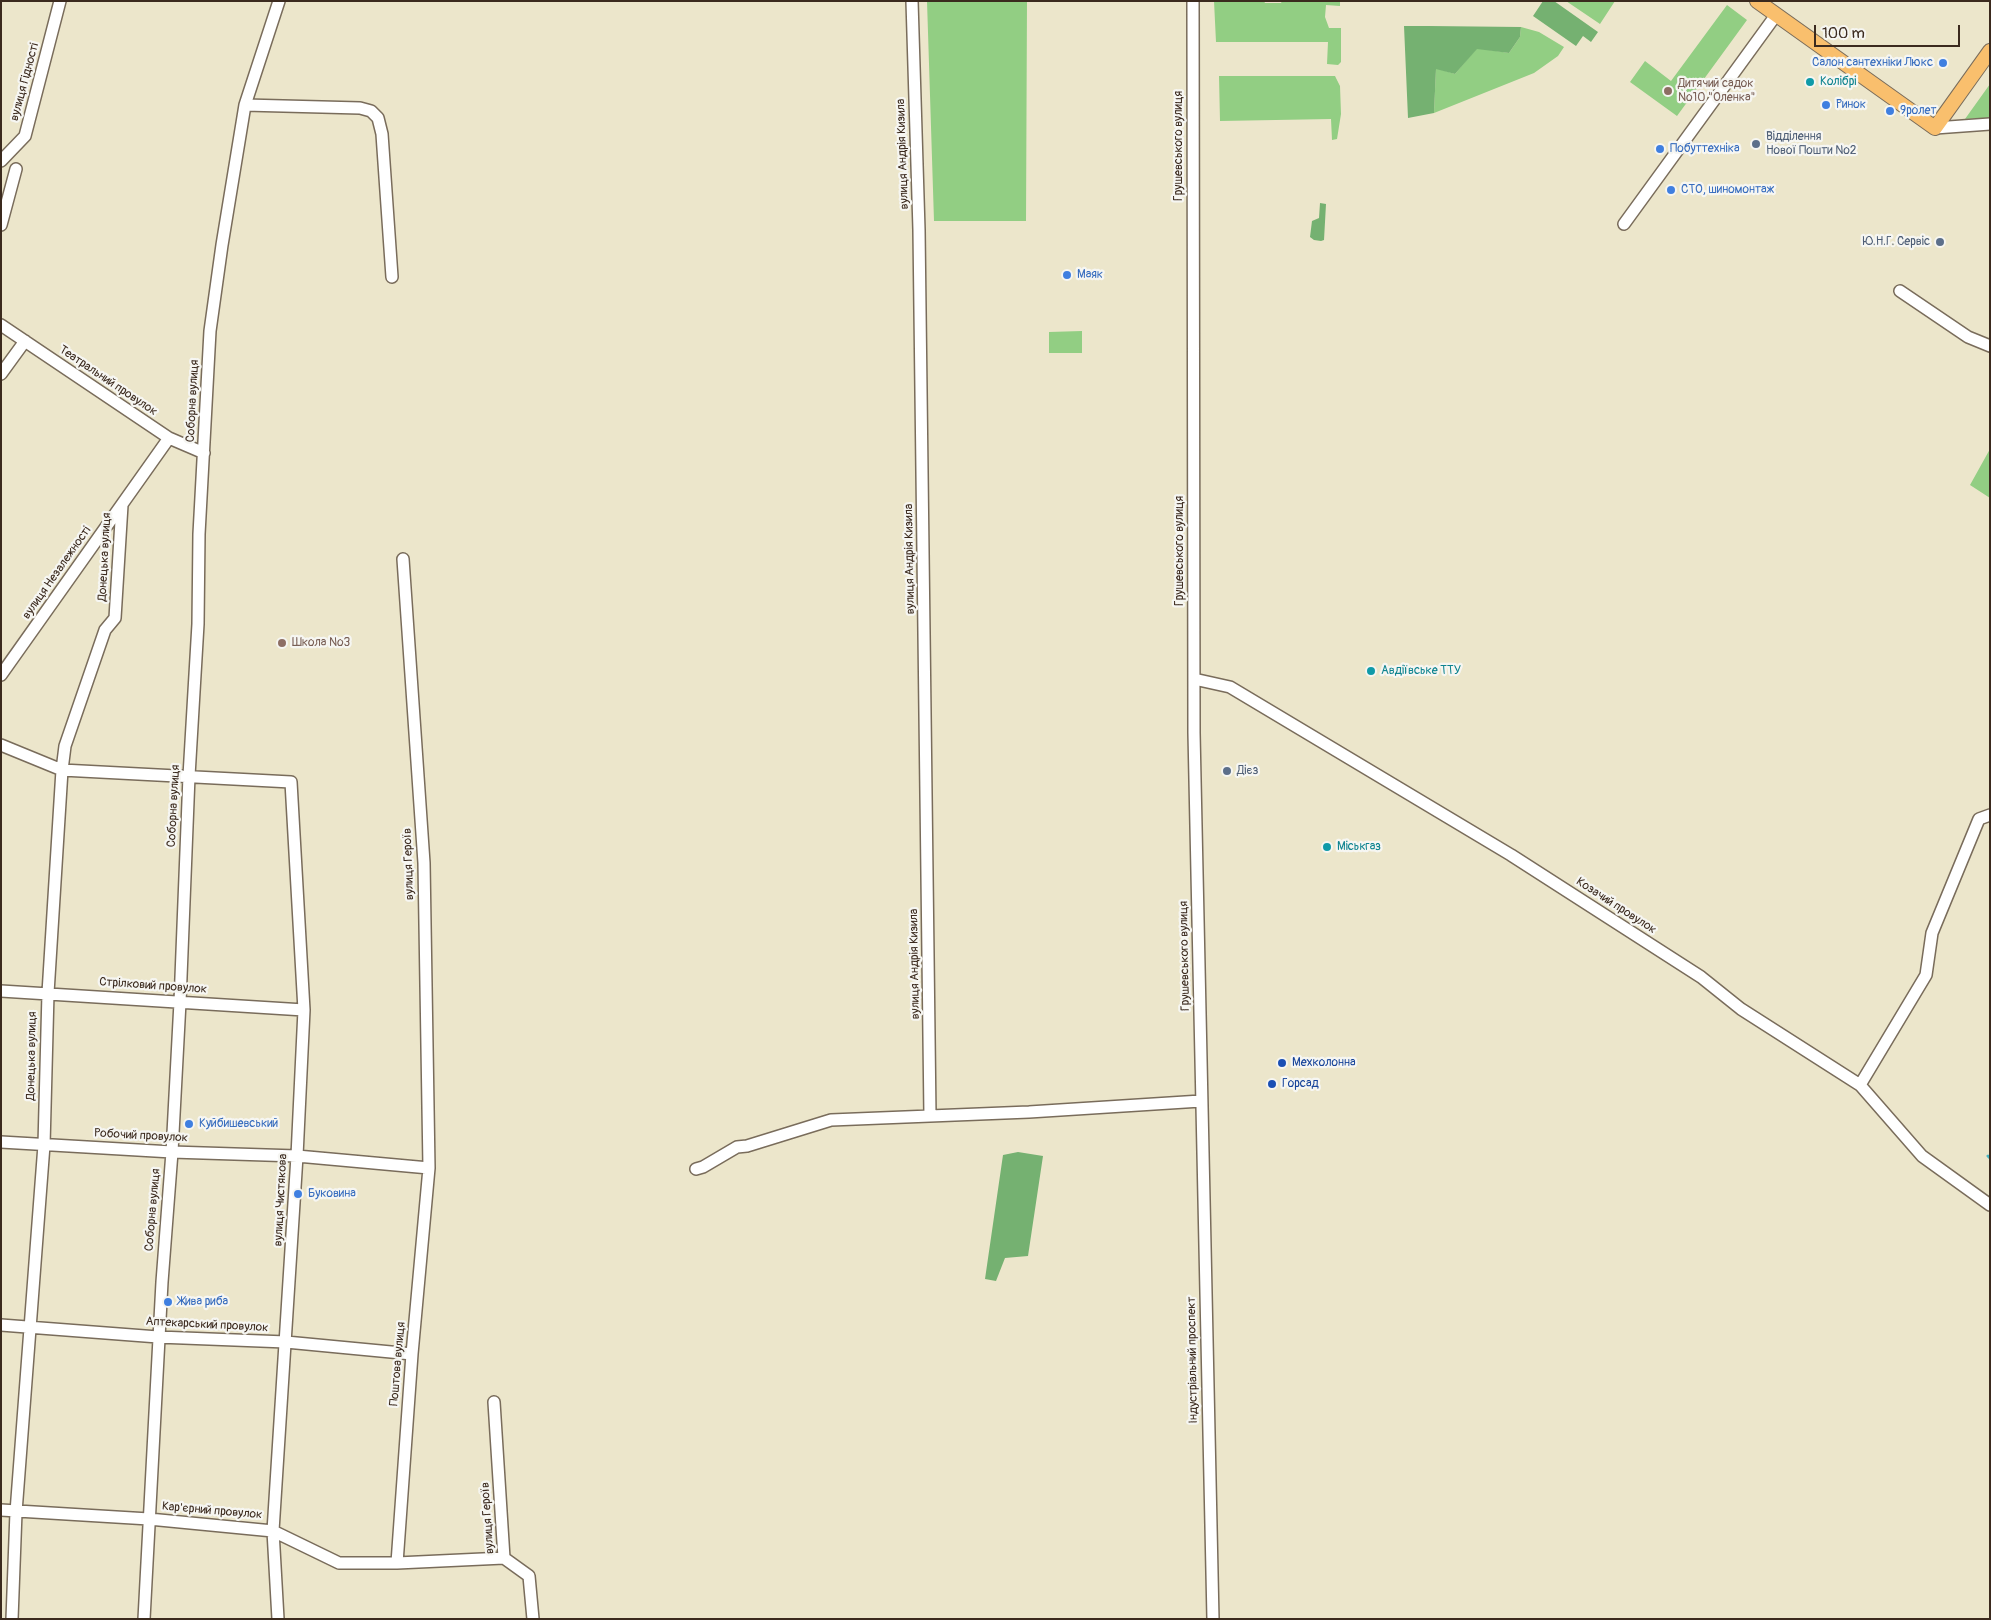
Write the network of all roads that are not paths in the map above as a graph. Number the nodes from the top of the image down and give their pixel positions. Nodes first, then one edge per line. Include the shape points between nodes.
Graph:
1 (60, 1) edge
2 (279, 1) edge
3 (912, 1) edge
4 (1193, 1) edge
5 (1757, 1) edge
6 (1776, 15) junction
7 (1990, 51) edge
8 (246, 105) junction
9 (1990, 124) edge
10 (1935, 128) junction
11 (1, 161) edge
12 (16, 169) dead end
13 (1624, 224) dead end
14 (1, 226) edge
15 (392, 277) dead end
16 (1900, 291) dead end
17 (1, 325) edge
18 (25, 341) junction
19 (1990, 346) edge
20 (1, 374) edge
21 (169, 438) junction
22 (204, 453) junction
23 (122, 505) junction
24 (404, 559) dead end
25 (1, 675) edge
26 (1194, 679) junction
27 (1, 745) edge
28 (62, 770) junction
29 (189, 776) junction
30 (1990, 815) edge
31 (1, 991) edge
32 (48, 994) junction
33 (180, 1002) junction
34 (304, 1010) junction
35 (1860, 1085) junction
36 (1201, 1101) junction
37 (930, 1116) junction
38 (1, 1142) edge
39 (44, 1144) junction
40 (172, 1152) junction
41 (297, 1156) junction
42 (429, 1168) junction
43 (696, 1169) dead end
44 (1990, 1205) edge
45 (1, 1325) edge
46 (31, 1327) junction
47 (158, 1337) junction
48 (286, 1342) junction
49 (412, 1354) junction
50 (494, 1402) dead end
51 (1, 1510) edge
52 (16, 1512) junction
53 (149, 1519) junction
54 (273, 1531) junction
55 (504, 1558) junction
56 (397, 1563) junction
57 (12, 1619) edge
58 (144, 1619) edge
59 (278, 1619) edge
60 (533, 1619) edge
61 (1213, 1619) edge

1 - 11 street, вулиця Гідності via 26,136
2 - 8 street, Соборна вулиця
3 - 37 street, вулиця Андрія Кизила via 919,230
4 - 26 street, Грушевського вулиця
5 - 6 main road
6 - 10 main road
6 - 13 street
7 - 10 main road
8 - 15 street via 360,108 371,111 378,118 382,134
8 - 22 street, Соборна вулиця via 210,331
9 - 10 street
12 - 14 street
16 - 19 street via 1968,337
17 - 18 street, Театральний провулок
18 - 20 street
18 - 21 street, Театральний провулок
21 - 22 street, Театральний провулок
21 - 23 street, вулиця Незалежності
22 - 29 street, Соборна вулиця
23 - 25 street, вулиця Незалежності
23 - 28 street, Донецька вулиця via 115,618 102,638 65,746
24 - 42 street, вулиця Героїв via 424,863
26 - 35 street, Козачий провулок via 1230,687 1511,855 1701,977 1741,1009
26 - 36 street, Грушевського вулиця
27 - 28 street
28 - 29 street
28 - 32 street, Донецька вулиця
29 - 33 street, Соборна вулиця
29 - 34 street, вулиця Чистякова via 291,782
30 - 35 street via 1979,819 1932,933 1926,975
31 - 32 street, Стрілковий провулок
32 - 33 street, Стрілковий провулок
32 - 39 street, Донецька вулиця
33 - 34 street, Стрілковий провулок
33 - 40 street, Соборна вулиця
34 - 41 street, вулиця Чистякова
35 - 44 street, Козачий провулок via 1922,1156
36 - 37 street
36 - 61 street, Індустріальний проспект
37 - 43 street via 831,1120 737,1147
38 - 39 street, Робочий провулок
39 - 40 street, Робочий провулок
39 - 46 street, Донецька вулиця
40 - 41 street, Робочий провулок
40 - 47 street, Соборна вулиця
41 - 42 street, Робочий провулок
41 - 48 street, вулиця Чистякова
42 - 49 street, Поштова вулиця
45 - 46 street, Аптекарський провулок
46 - 47 street, Аптекарський провулок
46 - 52 street, Донецька вулиця
47 - 48 street, Аптекарський провулок
47 - 53 street, Соборна вулиця
48 - 49 street, Аптекарський провулок
48 - 54 street, вулиця Чистякова
49 - 56 street, Поштова вулиця
50 - 55 street, вулиця Героїв
51 - 52 street, Кар'єрний провулок
52 - 53 street, Кар'єрний провулок
52 - 57 street, Донецька вулиця
53 - 54 street, Кар'єрний провулок
53 - 58 street, Соборна вулиця
54 - 56 street, Кар'єрний провулок via 339,1563
54 - 59 street, вулиця Чистякова
55 - 56 street, Кар'єрний провулок
55 - 60 street, вулиця Героїв via 529,1576

